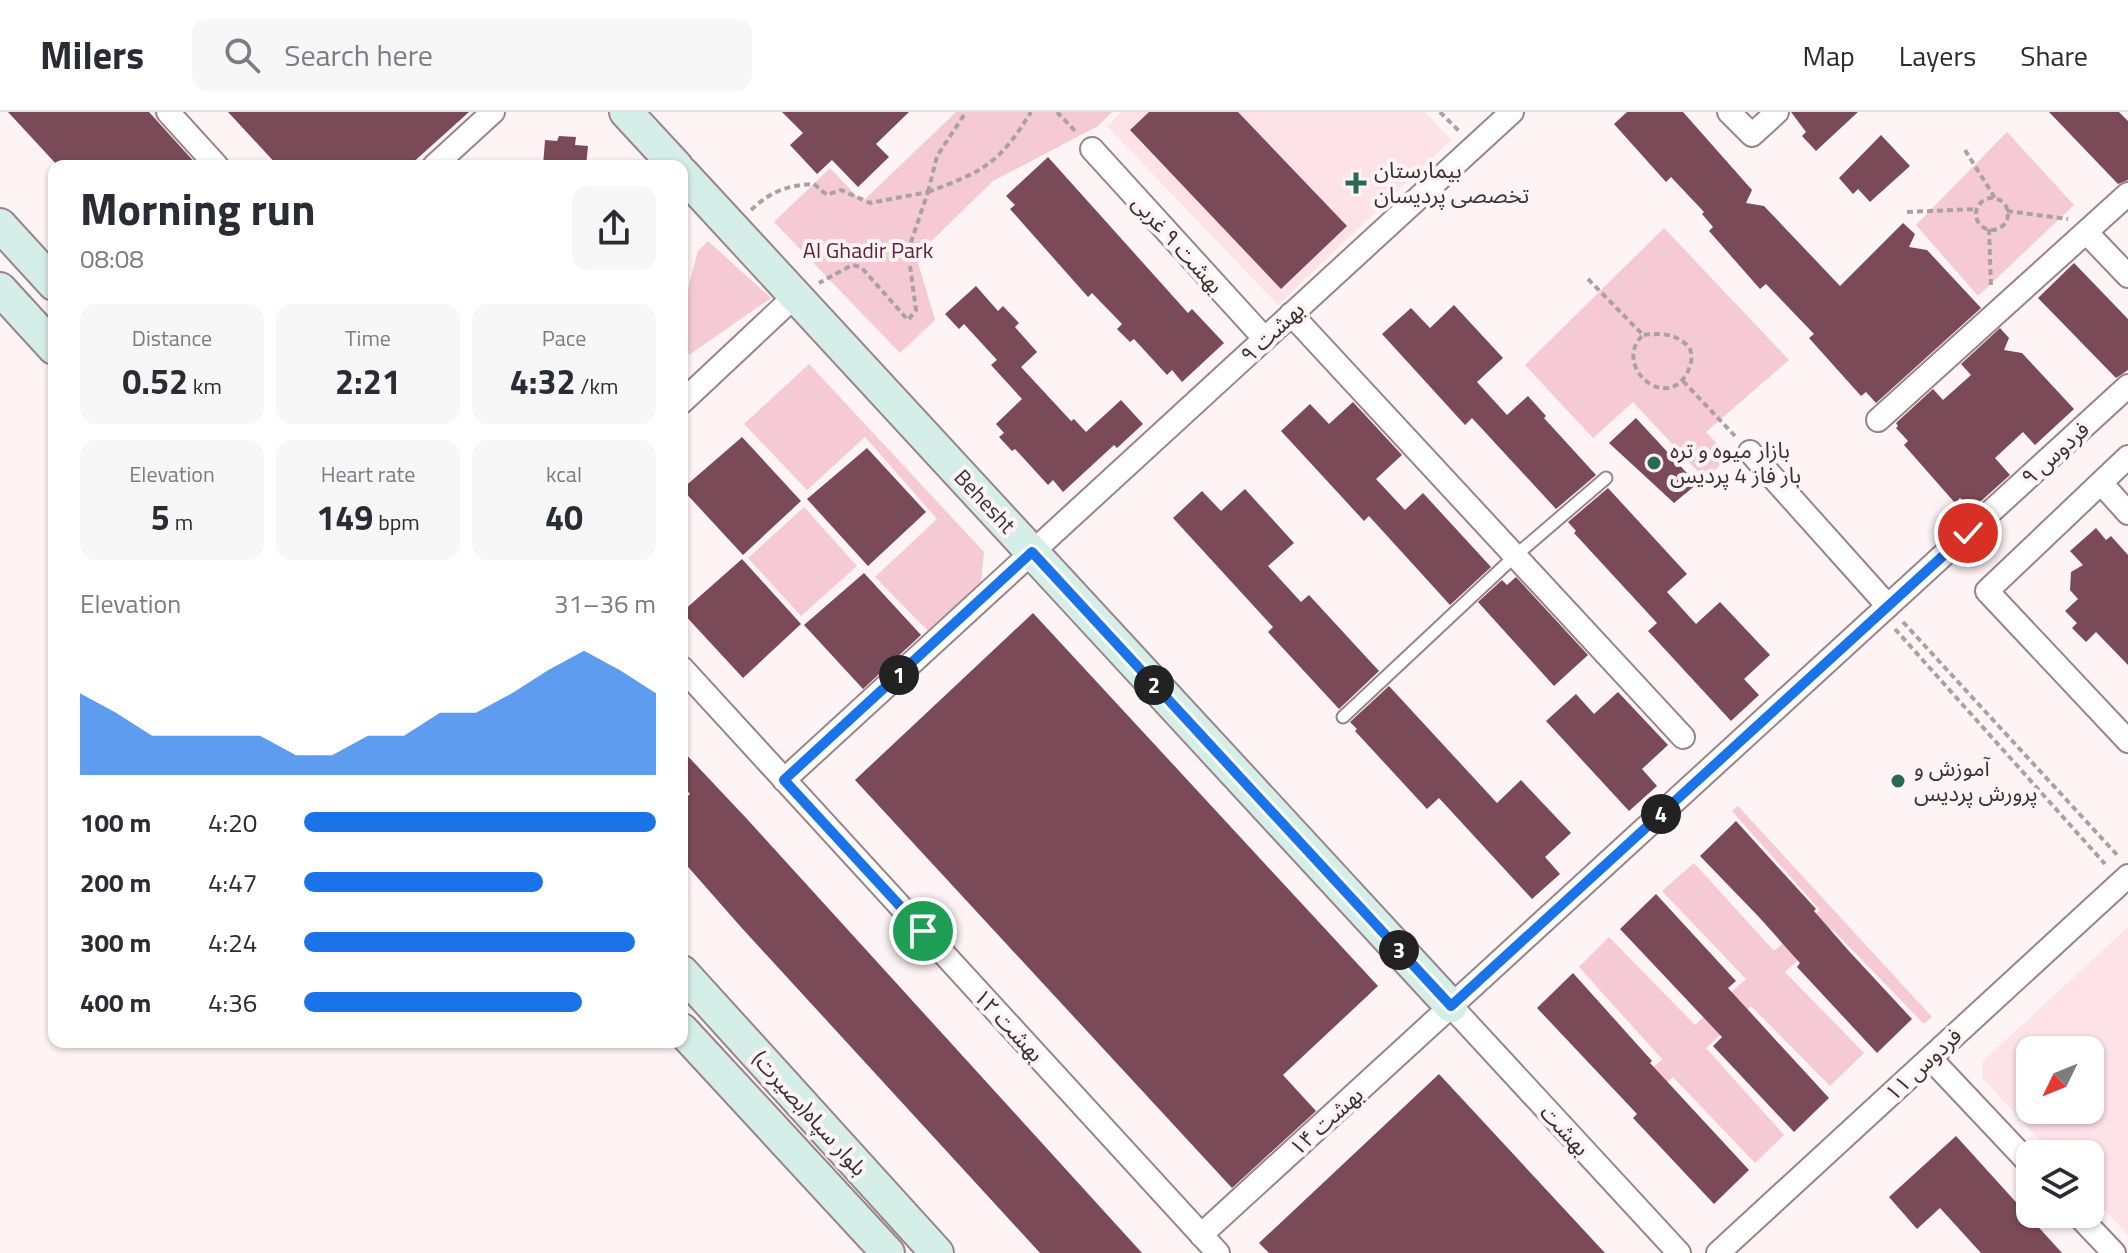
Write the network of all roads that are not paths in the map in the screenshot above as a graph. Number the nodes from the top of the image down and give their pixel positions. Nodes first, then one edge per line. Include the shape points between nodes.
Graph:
1 (168, 112) edge
2 (493, 112) edge
3 (626, 112) edge
4 (1512, 112) edge
5 (1729, 112) edge
6 (1777, 112) edge
7 (1092, 149) road end
8 (212, 160) edge
9 (441, 160) edge
10 (670, 160) edge
11 (688, 180) edge
12 (2128, 194) edge
13 (0, 225) edge
14 (2091, 227) junction
15 (2128, 276) edge
16 (48, 277) edge
17 (0, 289) edge
18 (795, 296) junction
19 (1291, 314) junction
20 (1265, 339) junction
21 (48, 341) edge
22 (2128, 386) edge
23 (688, 396) edge
24 (1878, 420) dead end
25 (1750, 452) road end
26 (2128, 457) edge
27 (1606, 478) dead end
28 (2101, 483) junction
29 (2128, 513) edge
30 (1032, 552) junction
31 (1515, 556) junction
32 (1884, 609) junction
33 (688, 675) edge
34 (1343, 717) dead end
35 (1683, 737) dead end
36 (2128, 741) edge
37 (784, 780) junction
38 (2126, 875) edge
39 (688, 979) edge
40 (1451, 1006) junction
41 (688, 1036) edge
42 (1930, 1058) junction
43 (2016, 1149) edge
44 (2090, 1228) edge
45 (1201, 1235) junction
46 (888, 1253) edge
47 (937, 1253) edge
48 (1218, 1253) edge
49 (1679, 1253) edge
50 (1718, 1253) edge
51 (2114, 1253) edge

1 - 8 street
2 - 9 street
3 - 10 street
4 - 19 street, بهشت ۹
5 - 6 street via 1752,135
7 - 20 street, بهشت ۹ غربی
11 - 18 street, Behesht
12 - 14 street
13 - 16 street
14 - 15 street
14 - 24 street
17 - 21 street
18 - 23 street
18 - 30 street, Behesht
19 - 20 street, بهشت ۹
19 - 31 street
20 - 30 street, بهشت ۹
22 - 32 street, فردوس ۹
25 - 32 street
26 - 28 street
27 - 31 lane
28 - 29 street
28 - 36 street via 1987,591
30 - 37 street, بهشت ۹
30 - 40 street, Behesht
31 - 34 lane
31 - 35 street
32 - 40 street, فردوس ۹
33 - 37 street, بهشت ۱۲
37 - 45 street, بهشت ۱۲
38 - 42 street, فردوس ۱۱
39 - 47 street, بلوار سپاه(بصیرت)
40 - 45 street, بهشت ۱۴
40 - 49 street, بهشت
41 - 46 street, بلوار سپاه(بصیرت)
42 - 43 street
42 - 50 street, فردوس ۱۱
44 - 51 street
45 - 48 street, بهشت ۱۲

